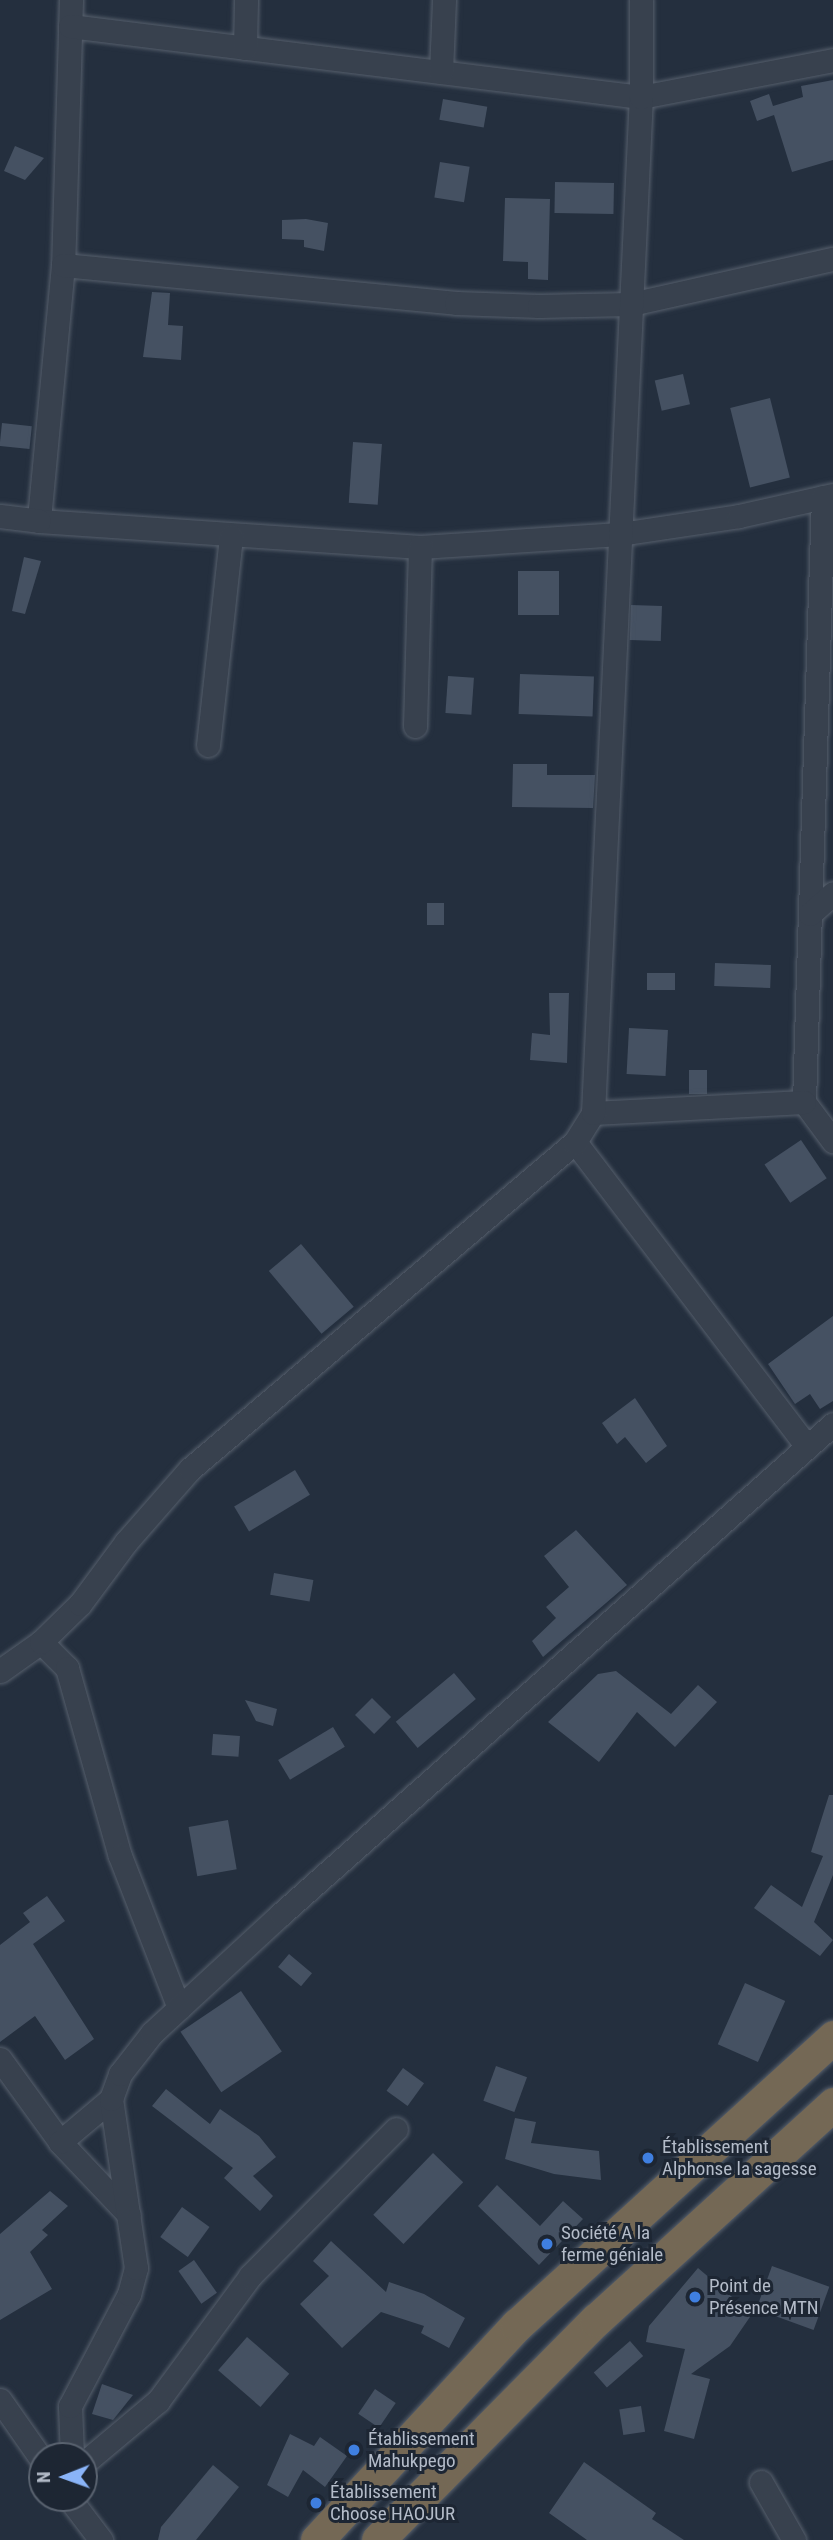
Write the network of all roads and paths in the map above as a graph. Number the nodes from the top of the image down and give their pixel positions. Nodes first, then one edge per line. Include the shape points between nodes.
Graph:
1 (71, 0) edge
2 (246, 0) edge
3 (444, 0) edge
4 (641, 0) edge
5 (70, 26) junction
6 (245, 48) junction
7 (833, 60) edge
8 (441, 72) junction
9 (641, 97) junction
10 (833, 259) edge
11 (63, 265) junction
12 (631, 304) junction
13 (828, 496) edge
14 (0, 516) edge
15 (39, 520) junction
16 (620, 534) junction
17 (232, 536) junction
18 (420, 547) junction
19 (415, 726) dead end
20 (208, 745) dead end
21 (833, 893) edge
22 (810, 914) junction
23 (804, 1102) junction
24 (593, 1113) junction
25 (575, 1142) junction
26 (833, 1142) edge
27 (833, 1424) edge
28 (807, 1446) junction
29 (41, 1642) junction
30 (0, 1671) edge
31 (179, 2008) junction
32 (833, 2037) edge
33 (0, 2059) edge
34 (111, 2099) junction
35 (833, 2104) edge
36 (396, 2129) dead end
37 (60, 2142) junction
38 (129, 2215) junction
39 (0, 2400) edge
40 (29, 2442) edge
41 (71, 2442) edge
42 (98, 2451) edge
43 (761, 2482) dead end
44 (80, 2512) edge
45 (101, 2540) edge
46 (317, 2540) edge
47 (378, 2540) edge
48 (794, 2540) edge

1 - 5 street
2 - 6 street
3 - 8 street
4 - 9 street
5 - 6 street
5 - 11 street
6 - 8 street
7 - 9 street
8 - 9 street
9 - 12 street
10 - 12 street
11 - 12 street via 456,303
11 - 15 street
12 - 16 street
13 - 16 street via 739,516
13 - 22 street
14 - 15 street
15 - 17 street
16 - 18 street
16 - 24 street
17 - 18 street
17 - 20 street
18 - 19 street
21 - 22 street
22 - 23 street
23 - 24 street
23 - 26 street
24 - 25 street
25 - 28 street
25 - 29 street via 190,1469 126,1542 80,1604
27 - 28 street
28 - 31 street via 502,1714
29 - 30 street
29 - 31 street via 67,1668 120,1856
31 - 34 street via 152,2033 121,2074
32 - 46 highway via 517,2325
33 - 37 street
34 - 37 street
34 - 38 street
35 - 47 highway via 596,2320
36 - 42 street via 250,2276 158,2401
37 - 38 street
38 - 41 street via 136,2268 133,2281 69,2406
39 - 40 street
43 - 48 street
44 - 45 street

